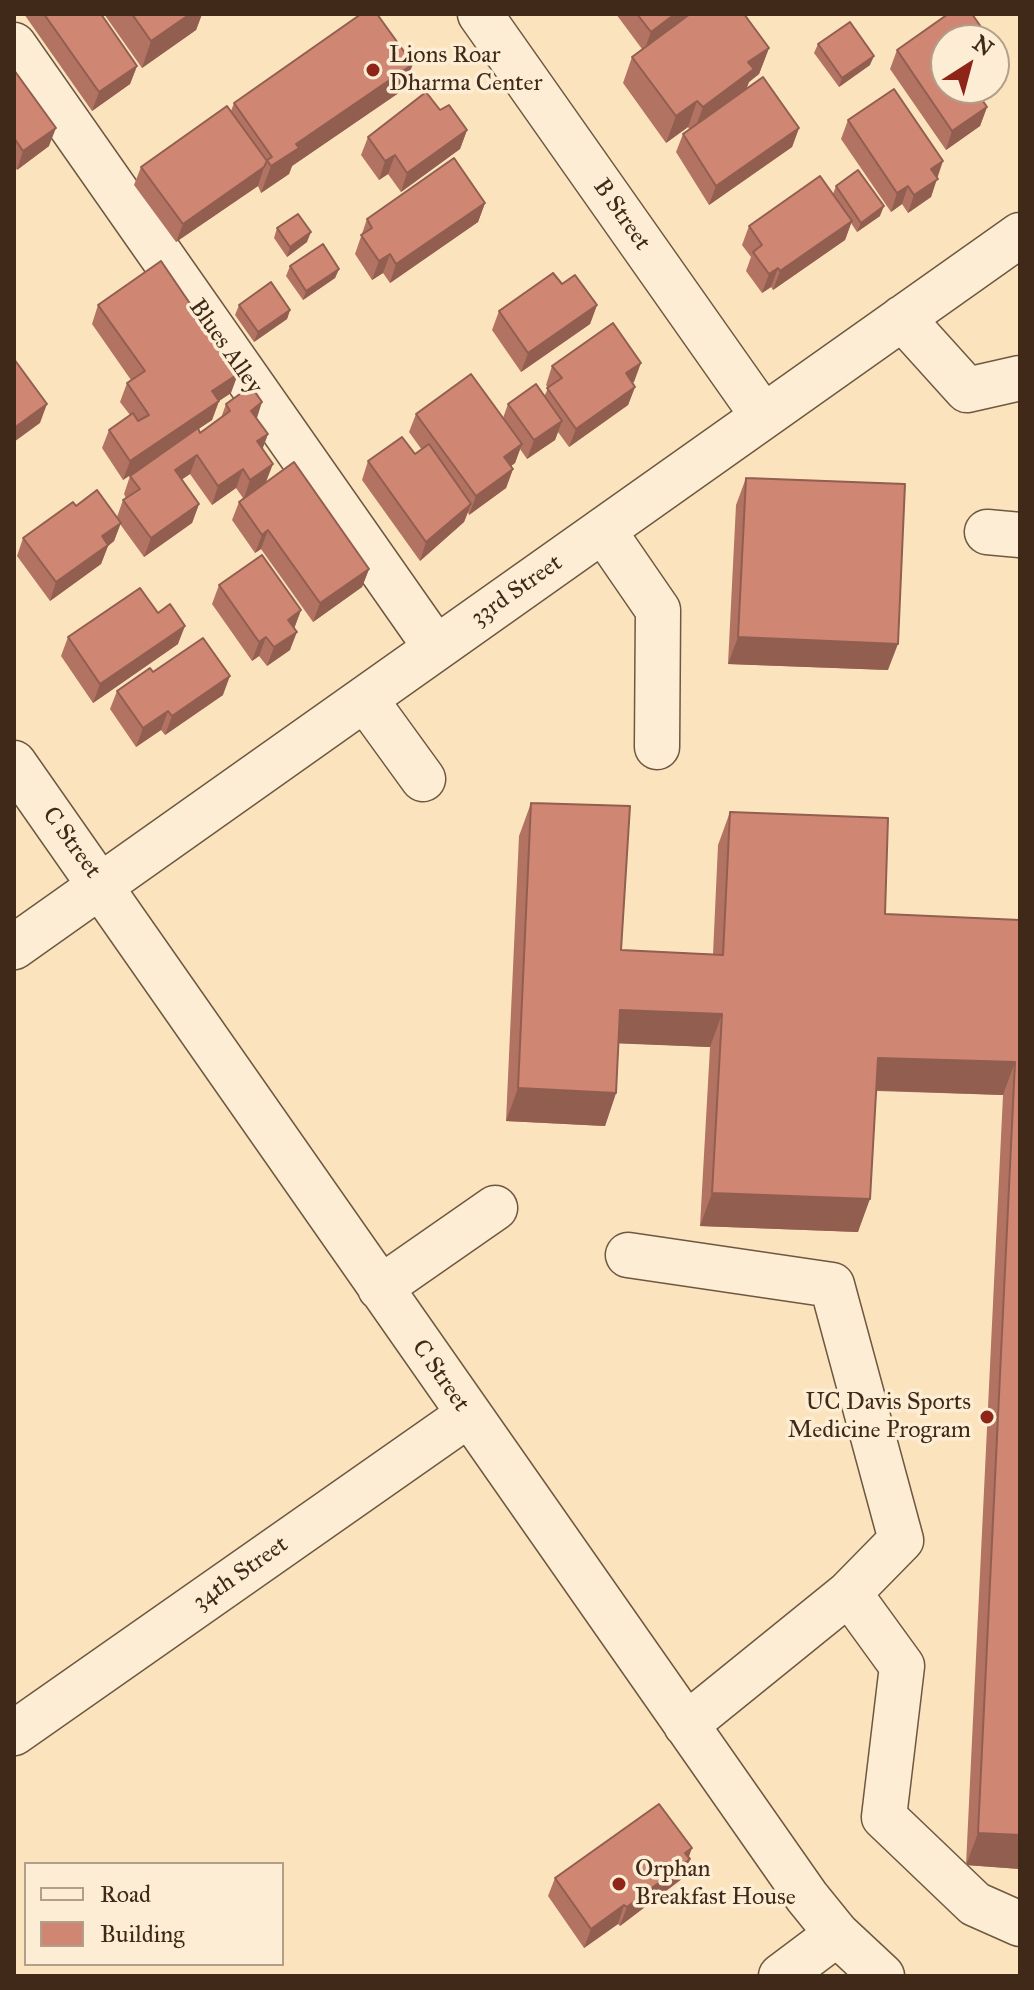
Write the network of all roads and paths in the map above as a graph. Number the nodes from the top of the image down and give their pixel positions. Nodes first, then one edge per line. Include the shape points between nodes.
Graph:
1 (480, 14) edge
2 (14, 45) edge
3 (1020, 235) edge
4 (902, 318) junction
5 (1020, 378) edge
6 (763, 416) junction
7 (603, 530) junction
8 (436, 648) junction
9 (365, 699) junction
10 (657, 747) dead end
11 (14, 763) edge
12 (423, 779) dead end
13 (101, 885) junction
14 (14, 947) edge
15 (495, 1208) dead end
16 (628, 1255) dead end
17 (380, 1288) junction
18 (468, 1415) junction
19 (849, 1593) junction
20 (686, 1725) junction
21 (14, 1733) edge
22 (1020, 1924) edge
23 (837, 1934) junction
24 (781, 1976) edge
25 (882, 1976) edge

1 - 6 street, B Street
2 - 8 street, Blues Alley via 108,154
3 - 4 street, 33rd Street
4 - 5 street via 967,390
4 - 6 street, 33rd Street
6 - 7 street, 33rd Street
7 - 8 street, 33rd Street
7 - 10 street via 658,610
8 - 9 street, 33rd Street
9 - 12 street
9 - 13 street, 33rd Street
11 - 13 street, C Street
13 - 14 street, 33rd Street
13 - 17 street, C Street
15 - 17 street
16 - 19 street via 832,1285 901,1540
17 - 18 street, C Street
18 - 20 street, C Street
18 - 21 street, 34th Street
19 - 20 street
19 - 22 street via 902,1666 884,1817 975,1904
20 - 23 street, C Street
23 - 24 street
23 - 25 street, C Street

